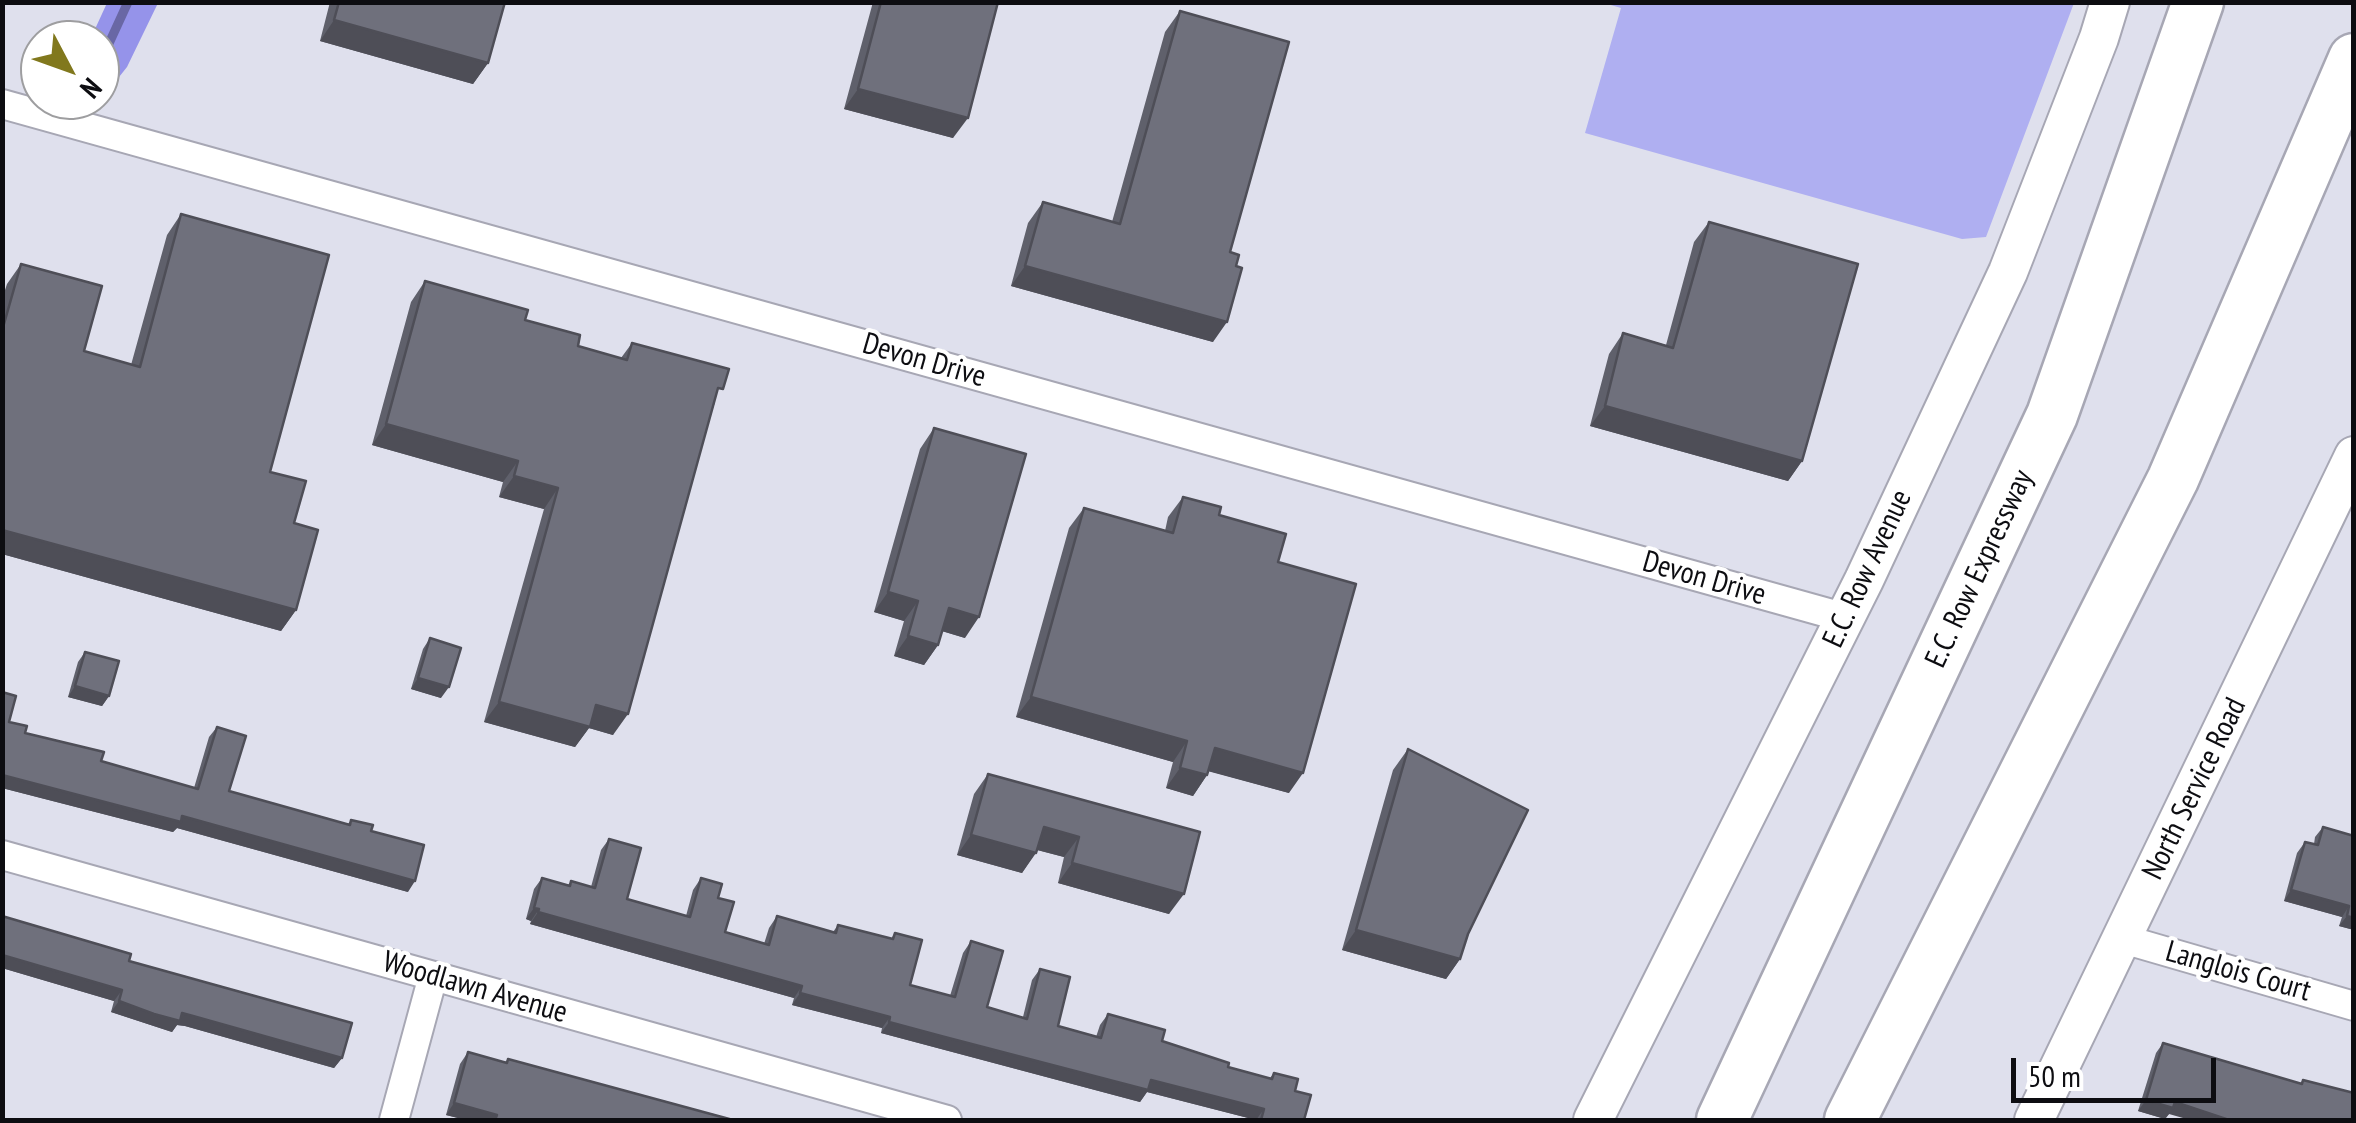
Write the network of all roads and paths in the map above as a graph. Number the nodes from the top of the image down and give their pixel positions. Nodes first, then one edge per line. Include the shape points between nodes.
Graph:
1 (2110, 2) edge
2 (2198, 2) edge
3 (2354, 59) edge
4 (2, 104) edge
5 (2354, 456) edge
6 (1846, 618) junction
7 (2, 855) edge
8 (2123, 939) junction
9 (433, 976) junction
10 (2354, 1006) edge
11 (394, 1120) edge
12 (947, 1120) edge
13 (1593, 1120) edge
14 (1722, 1120) edge
15 (1850, 1120) edge
16 (2034, 1120) edge

1 - 6 street, E.C. Row Avenue via 2008,272
2 - 14 highway, E.C. Row Expressway via 2052,415
3 - 15 highway via 2173,479
4 - 6 street, Devon Drive
5 - 8 street, North Service Road
6 - 13 street, E.C. Row Avenue
7 - 9 street, Woodlawn Avenue
8 - 10 street, Langlois Court
8 - 16 street, North Service Road
9 - 11 street
9 - 12 street, Woodlawn Avenue

